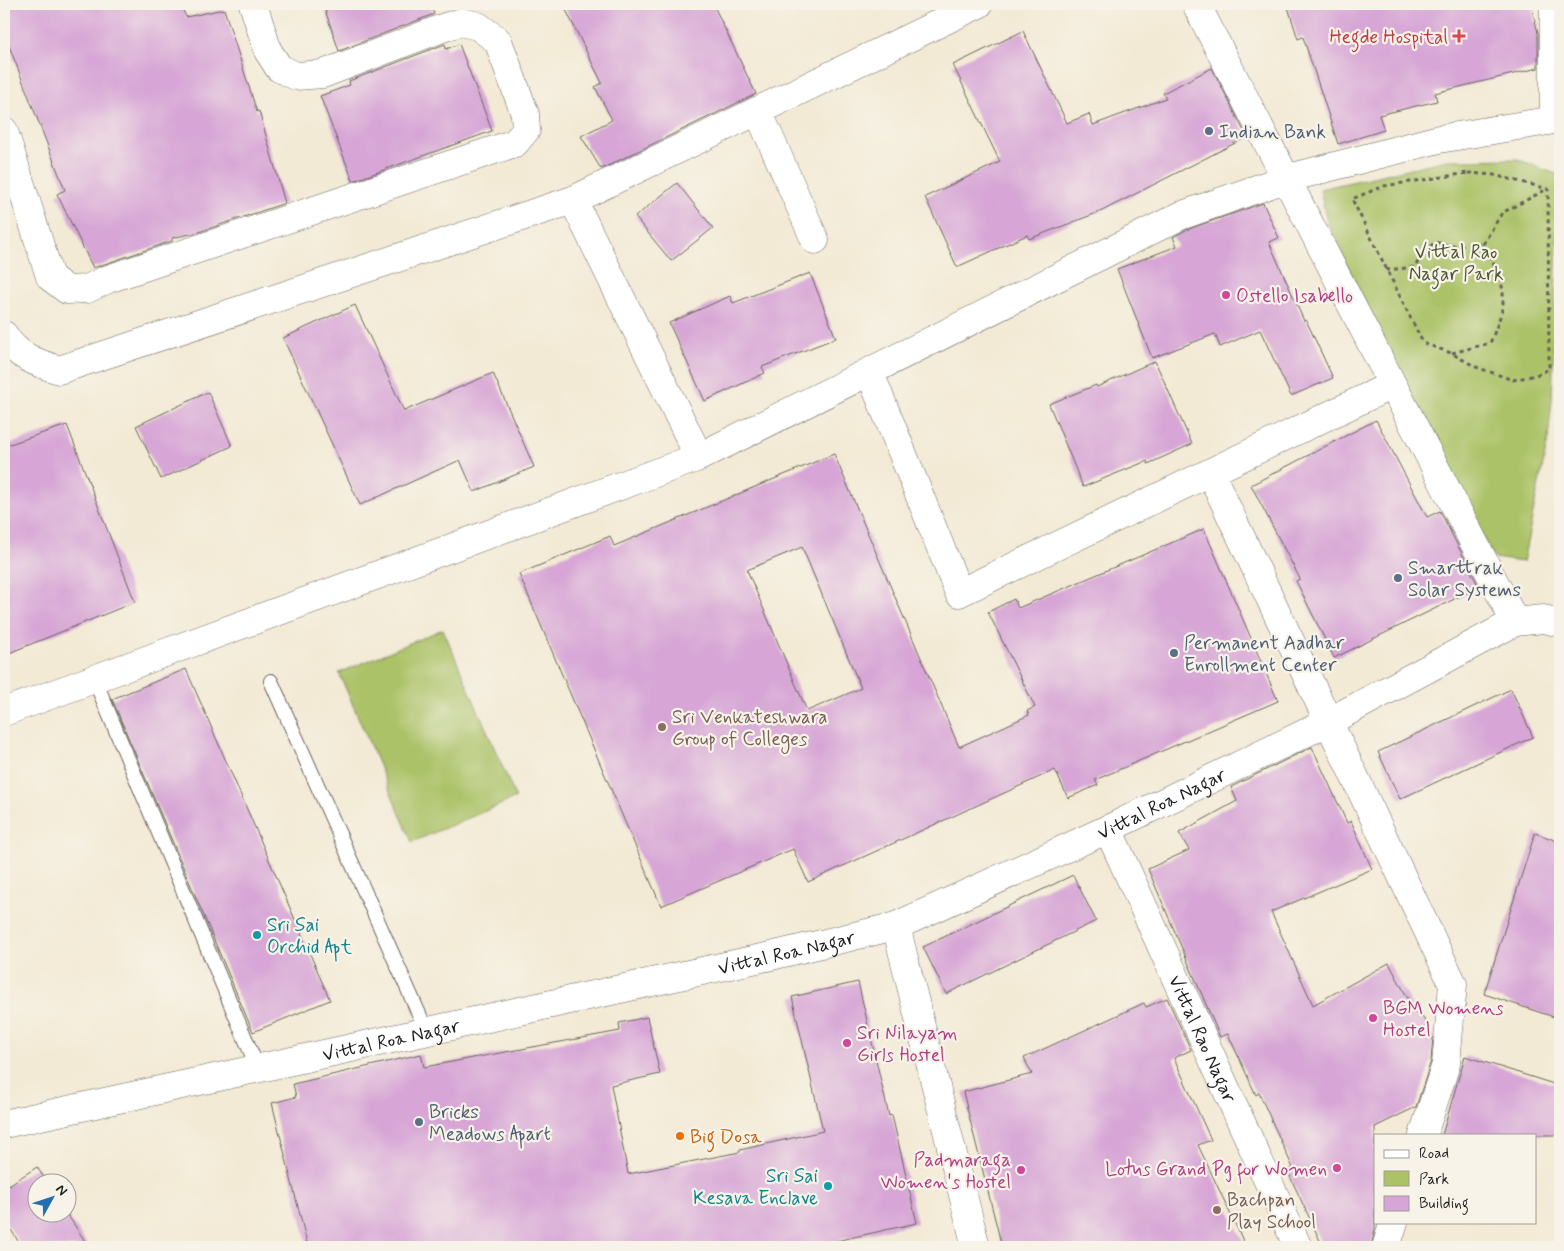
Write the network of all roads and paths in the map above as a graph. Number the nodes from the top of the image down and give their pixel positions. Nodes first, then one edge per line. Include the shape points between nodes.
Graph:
1 (253, 4) edge
2 (979, 4) edge
3 (1196, 4) edge
4 (1554, 4) edge
5 (758, 112) junction
6 (1557, 121) edge
7 (4, 131) edge
8 (1285, 178) junction
9 (1548, 189) junction
10 (573, 200) junction
11 (815, 240) dead end
12 (1483, 244) junction
13 (1386, 270) junction
14 (4, 335) edge
15 (1451, 353) junction
16 (870, 373) junction
17 (1392, 385) junction
18 (699, 457) junction
19 (1211, 474) junction
20 (1515, 622) junction
21 (1560, 623) edge
22 (94, 678) junction
23 (271, 681) dead end
24 (4, 712) edge
25 (1328, 722) junction
26 (1108, 829) junction
27 (896, 926) junction
28 (427, 1032) junction
29 (258, 1069) junction
30 (4, 1124) edge
31 (1423, 1134) edge
32 (1393, 1224) edge
33 (973, 1247) edge
34 (1298, 1247) edge
35 (1386, 1247) edge

1 - 7 street via 268,51 279,68 296,76 323,74 461,22 478,26 498,41 524,114 526,130 515,143 117,276 87,289 67,290 50,276
2 - 5 street
3 - 8 street
4 - 6 street
5 - 10 street
5 - 11 street
6 - 8 street via 1439,139
8 - 16 street via 1180,216
8 - 17 street
9 - 12 path via 1502,213
9 - 13 path via 1494,175 1468,173 1384,186 1352,199
9 - 15 path via 1549,369 1513,380 1476,367
10 - 14 street via 59,370 38,364 11,348
10 - 18 street
12 - 13 path via 1452,246 1435,242 1419,257 1416,267
12 - 15 path via 1498,271 1505,296 1500,322 1490,343
13 - 15 path via 1423,342
16 - 18 street
16 - 19 street via 959,593
17 - 19 street
17 - 20 street
18 - 22 street
19 - 25 street
20 - 21 street via 1544,619
20 - 25 street, Vittal Roa Nagar
22 - 24 street
22 - 29 lane
23 - 28 lane
25 - 26 street, Vittal Roa Nagar
25 - 31 street via 1453,984 1446,1064
26 - 27 street, Vittal Roa Nagar
26 - 34 street, Vittal Rao Nagar
27 - 28 street, Vittal Roa Nagar
27 - 33 street
28 - 29 street, Vittal Roa Nagar
29 - 30 street, Vittal Roa Nagar
32 - 35 street

